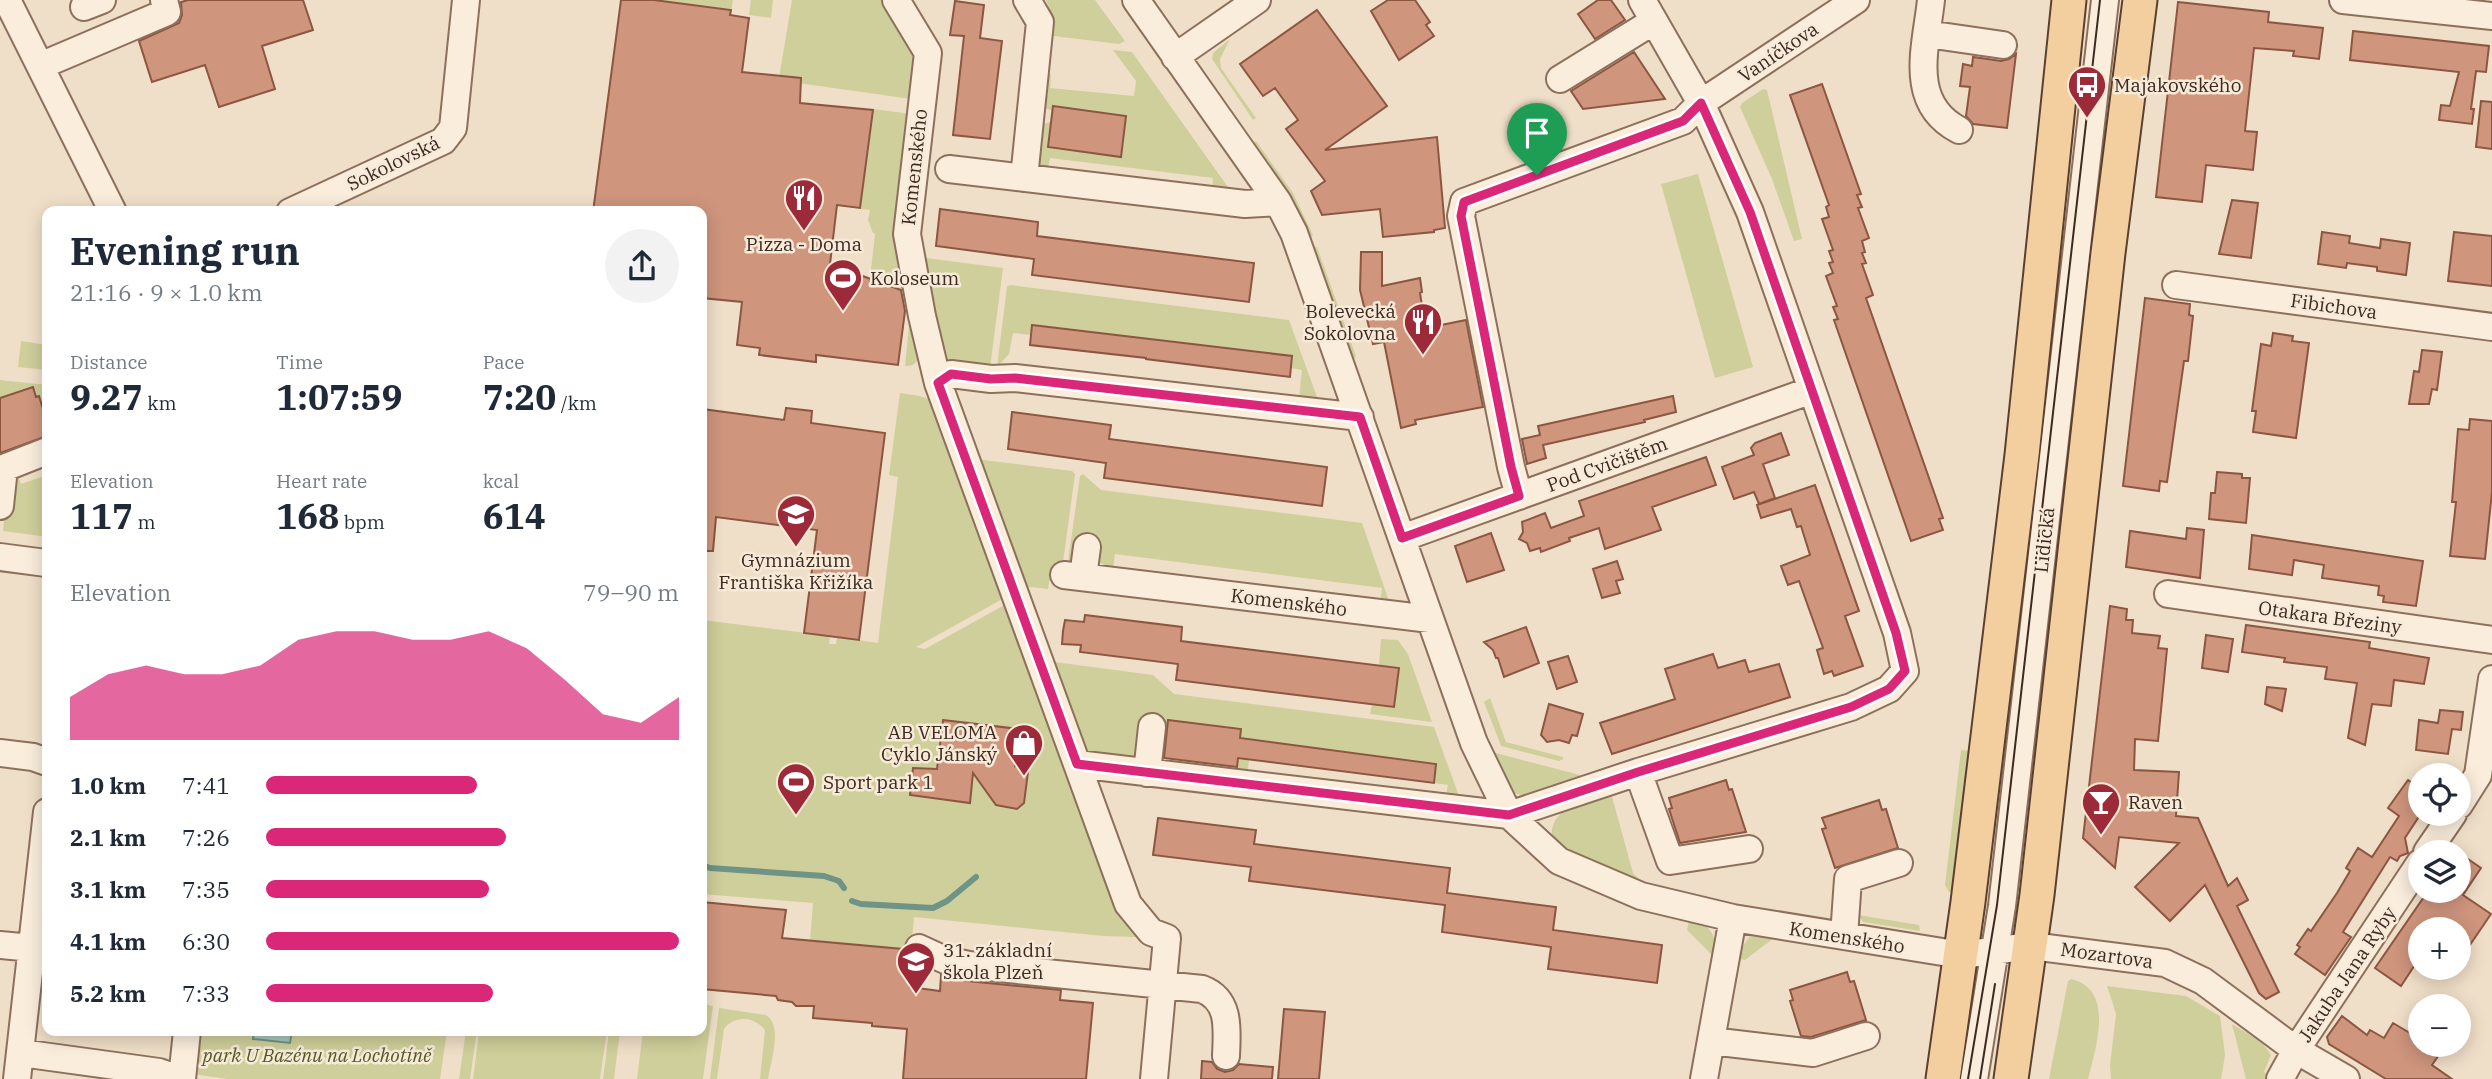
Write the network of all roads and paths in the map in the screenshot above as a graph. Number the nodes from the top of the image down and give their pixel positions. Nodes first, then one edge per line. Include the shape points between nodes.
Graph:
1 (7, 0) edge
2 (164, 0) edge
3 (466, 0) edge
4 (896, 0) edge
5 (1027, 0) edge
6 (1136, 0) edge
7 (1257, 0) edge
8 (1856, 0) edge
9 (1931, 0) edge
10 (2069, 0) edge
11 (2105, 0) edge
12 (2140, 0) edge
13 (2343, 0) edge
14 (1648, 10) edge
15 (2492, 16) edge
16 (1927, 34) junction
17 (2003, 45) dead end
18 (1175, 57) junction
19 (40, 66) junction
20 (1560, 79) dead end
21 (1701, 103) junction
22 (1959, 130) dead end
23 (949, 169) dead end
24 (1024, 178) junction
25 (1278, 202) junction
26 (110, 206) edge
27 (303, 206) edge
28 (2176, 285) dead end
29 (2492, 327) edge
30 (938, 383) junction
31 (1811, 390) junction
32 (1360, 417) junction
33 (42, 453) edge
34 (1519, 496) junction
35 (0, 506) edge
36 (1402, 538) junction
37 (1087, 547) dead end
38 (0, 557) edge
39 (42, 566) edge
40 (2168, 594) dead end
41 (1430, 619) junction
42 (2492, 639) edge
43 (2492, 690) edge
44 (1152, 727) dead end
45 (0, 753) edge
46 (42, 760) edge
47 (1077, 764) junction
48 (1638, 772) junction
49 (1147, 773) junction
50 (2471, 787) edge
51 (1509, 815) junction
52 (1749, 849) dead end
53 (42, 857) edge
54 (1899, 863) dead end
55 (2408, 881) edge
56 (1732, 918) junction
57 (1844, 936) junction
58 (0, 945) edge
59 (2031, 946) junction
60 (32, 948) junction
61 (919, 948) dead end
62 (1995, 951) junction
63 (1961, 955) junction
64 (1164, 985) junction
65 (186, 1036) edge
66 (1866, 1036) dead end
67 (1711, 1041) junction
68 (2296, 1049) junction
69 (1226, 1056) dead end
70 (19, 1066) edge
71 (181, 1079) edge
72 (1154, 1079) edge
73 (1704, 1079) edge
74 (1943, 1079) edge
75 (1974, 1079) edge
76 (2011, 1079) edge
77 (2280, 1079) edge
78 (2346, 1079) edge

1 - 19 street
2 - 19 street via 167,12
3 - 27 street, Sokolovská via 453,128 443,141
4 - 30 street, Komenského via 928,53 907,234
5 - 24 street via 1040,22
6 - 18 street, Komenského
7 - 18 street
8 - 21 street, Vaníčkova
9 - 16 street
10 - 63 main road, Lidická via 2022,455
11 - 62 street, Lidická
12 - 59 main road, Lidická
13 - 15 street
14 - 20 street
14 - 21 street
16 - 17 street
16 - 22 street via 1922,79 1943,122
18 - 25 street, Komenského
19 - 26 street
21 - 31 street via 1750,212
21 - 34 street, Vaníčkova via 1683,121 1464,202 1461,216
23 - 24 street, Komenského
24 - 25 street, Komenského via 1245,204
25 - 32 street, Komenského via 1294,233
28 - 29 street, Fibichova
30 - 32 street via 951,374 1015,378
30 - 47 street, Komenského
31 - 34 street, Pod Cvičištěm
31 - 48 street via 1896,633 1905,671 1889,689 1851,707
32 - 36 street, Komenského
33 - 35 street via 5,468
34 - 36 street, Pod Cvičištěm
36 - 41 street, Komenského
37 - 41 street, Komenského via 1074,576
38 - 39 street
40 - 42 street, Otakara Březiny
41 - 51 street, Komenského via 1474,743
43 - 50 street via 2479,775
44 - 49 street
45 - 46 street
47 - 49 street
47 - 64 street, Komenského via 1128,904 1151,932 1167,938
48 - 51 street
48 - 52 street via 1670,861
49 - 51 street
51 - 56 street, Komenského via 1559,861 1641,896
53 - 60 street
54 - 57 street via 1849,880
55 - 68 street, Jakuba Jana Ryby
56 - 57 street, Komenského
56 - 67 street
57 - 63 street, Komenského
58 - 60 street
59 - 62 street, Mozartova
59 - 68 street, Mozartova via 2174,966 2203,981
59 - 76 main road, Lidická
60 - 70 street
61 - 64 street via 968,965
62 - 63 street, Mozartova
62 - 75 street, Lidická
63 - 74 main road, Lidická
64 - 69 street via 1202,989 1217,997 1227,1028
64 - 72 street
65 - 71 street
66 - 67 street via 1813,1053
67 - 73 street
68 - 77 street, Jakuba Jana Ryby
68 - 78 street, Mozartova
70 - 71 street via 159,1072

